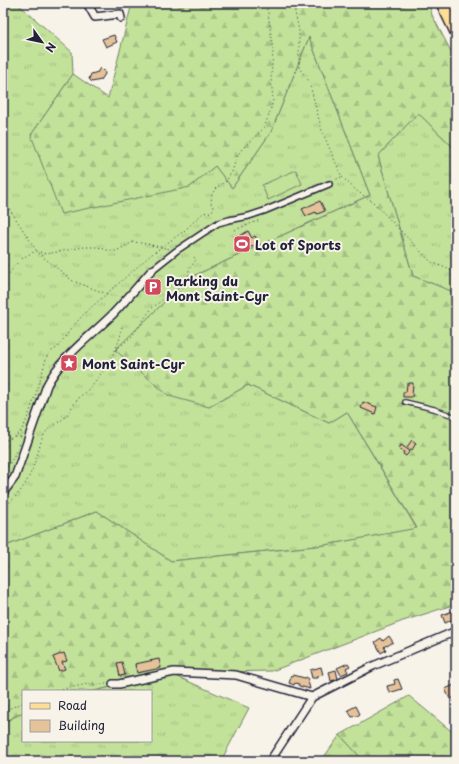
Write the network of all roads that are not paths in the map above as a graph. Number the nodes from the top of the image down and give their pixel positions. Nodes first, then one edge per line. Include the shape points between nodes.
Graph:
1 (87, 3) edge
2 (442, 3) edge
3 (121, 18) dead end
4 (456, 32) edge
5 (329, 184) road end
6 (152, 270) joint
7 (405, 402) dead end
8 (456, 416) edge
9 (3, 493) edge
10 (456, 631) edge
11 (113, 684) road end
12 (312, 697) junction
13 (270, 761) edge

1 - 3 street via 95,17 120,14
2 - 4 main road
5 - 6 street via 264,211 218,223
6 - 9 street via 113,314 52,375 15,477
7 - 8 lane
10 - 12 street via 373,666
11 - 12 street via 174,672 236,675
12 - 13 street

